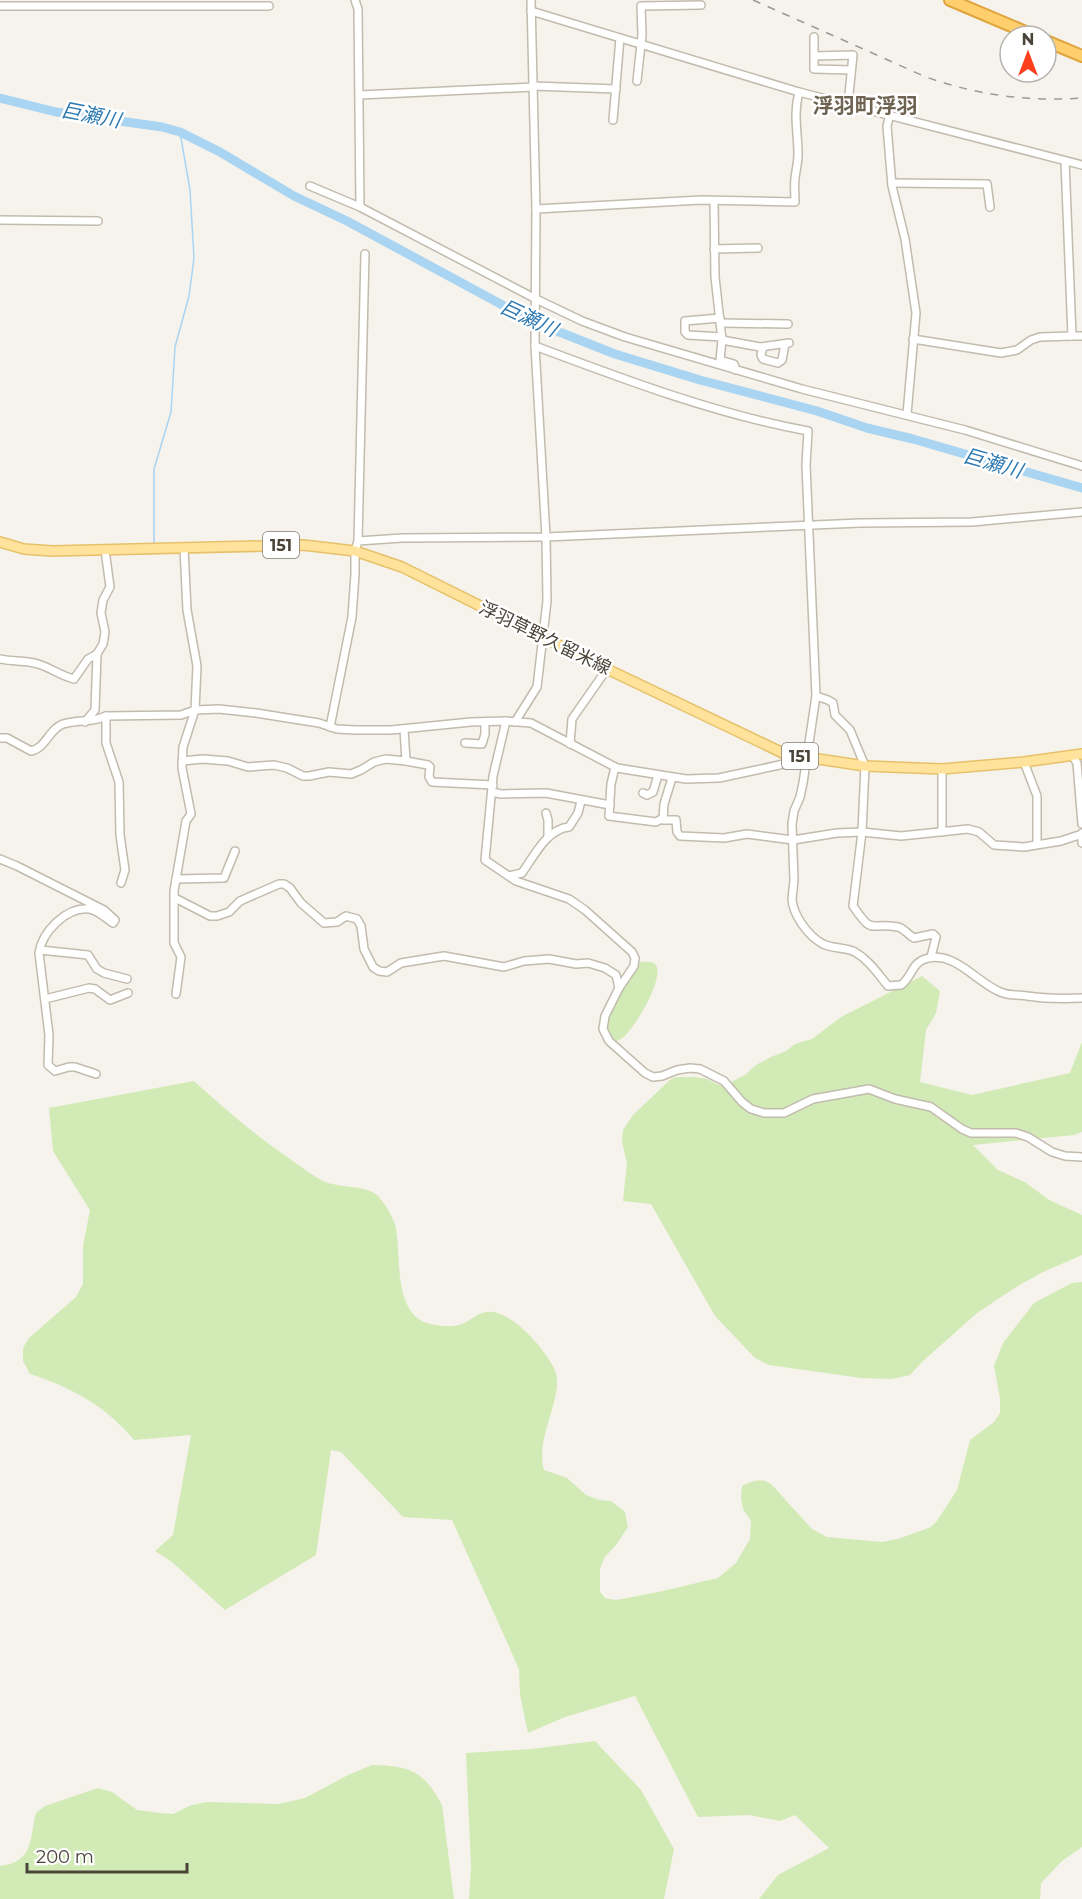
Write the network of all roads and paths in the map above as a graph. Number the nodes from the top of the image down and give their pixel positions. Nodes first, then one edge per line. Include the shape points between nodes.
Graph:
1 (355, 0) edge
2 (531, 0) edge
3 (950, 0) edge
4 (701, 5) dead end
5 (0, 6) edge
6 (269, 6) dead end
7 (531, 11) junction
8 (1007, 24) edge
9 (814, 37) dead end
10 (620, 38) junction
11 (641, 44) junction
12 (1058, 45) edge
13 (814, 56) junction
14 (1082, 56) edge
15 (851, 70) junction
16 (637, 81) dead end
17 (533, 87) junction
18 (616, 88) junction
19 (799, 92) junction
20 (360, 95) junction
21 (848, 104) junction
22 (890, 114) junction
23 (613, 120) dead end
24 (1065, 161) junction
25 (1082, 165) edge
26 (892, 183) junction
27 (310, 186) dead end
28 (714, 201) junction
29 (360, 207) junction
30 (990, 207) dead end
31 (536, 209) junction
32 (0, 220) edge
33 (98, 221) dead end
34 (758, 248) dead end
35 (714, 249) junction
36 (365, 254) dead end
37 (536, 299) junction
38 (721, 321) junction
39 (788, 324) dead end
40 (1072, 336) junction
41 (1082, 336) edge
42 (722, 338) junction
43 (913, 339) junction
44 (535, 346) junction
45 (763, 346) junction
46 (699, 359) junction
47 (720, 360) junction
48 (736, 370) junction
49 (907, 414) junction
50 (1082, 466) edge
51 (1082, 512) edge
52 (810, 527) junction
53 (546, 537) junction
54 (0, 543) edge
55 (356, 546) junction
56 (184, 548) junction
57 (105, 550) junction
58 (543, 637) junction
59 (97, 654) junction
60 (0, 660) edge
61 (607, 669) junction
62 (816, 696) junction
63 (195, 710) junction
64 (106, 716) junction
65 (506, 721) junction
66 (85, 722) junction
67 (485, 722) junction
68 (515, 722) junction
69 (330, 727) junction
70 (404, 729) junction
71 (0, 738) edge
72 (465, 743) dead end
73 (570, 744) junction
74 (1077, 754) edge
75 (807, 758) junction
76 (182, 761) junction
77 (406, 761) junction
78 (1024, 762) junction
79 (865, 766) junction
80 (615, 767) junction
81 (942, 769) junction
82 (658, 775) junction
83 (672, 778) junction
84 (493, 789) junction
85 (643, 793) dead end
86 (581, 801) junction
87 (610, 805) junction
88 (546, 813) dead end
89 (663, 818) junction
90 (1082, 824) edge
91 (862, 832) junction
92 (942, 832) junction
93 (1082, 834) edge
94 (548, 837) junction
95 (793, 840) junction
96 (1082, 843) edge
97 (1037, 844) junction
98 (235, 851) dead end
99 (0, 859) edge
100 (509, 876) junction
101 (176, 879) junction
102 (121, 883) dead end
103 (175, 898) junction
104 (40, 950) junction
105 (931, 957) junction
106 (127, 979) dead end
107 (619, 988) junction
108 (128, 993) dead end
109 (176, 994) dead end
110 (1082, 998) edge
111 (45, 999) junction
112 (96, 1074) dead end
113 (1082, 1157) edge

1 - 20 street
2 - 7 street
3 - 8 highway
4 - 11 street via 641,6
5 - 6 street
7 - 10 street
7 - 17 street
9 - 13 street
10 - 11 street
10 - 18 street
11 - 16 street
11 - 19 street
12 - 14 highway
13 - 15 street via 814,69
13 - 15 street via 853,55
15 - 21 street
17 - 18 street
17 - 20 street
17 - 31 street
18 - 23 street
19 - 21 street
19 - 28 street via 795,202
20 - 29 street
21 - 22 street
22 - 24 street
22 - 26 street via 887,126
24 - 25 street
24 - 40 street
26 - 30 street via 987,184
26 - 43 street via 916,314
27 - 29 street
28 - 31 street
28 - 35 street
29 - 37 street
31 - 37 street
32 - 33 street
34 - 35 street
35 - 38 street
36 - 55 street
37 - 44 street
37 - 46 street via 624,338
38 - 39 street
38 - 42 street
38 - 42 street via 685,321 685,332
40 - 41 street
40 - 43 street via 1041,337 1017,350 1001,353
42 - 45 street
42 - 47 street
43 - 49 street
44 - 52 street via 624,380 766,423 808,431
44 - 53 street
45 - 45 street via 787,343 778,363 763,360
46 - 47 street via 703,355
46 - 48 street
47 - 48 street via 734,364
48 - 49 street
49 - 50 street
51 - 52 street via 972,522
52 - 53 street
52 - 62 street
53 - 55 street via 402,538
53 - 58 street
54 - 57 main road, 浮羽草野久留米線 / 151 via 37,551
55 - 56 main road, 浮羽草野久留米線 / 151
55 - 58 main road, 浮羽草野久留米線 / 151
55 - 69 street via 352,617
56 - 57 main road, 浮羽草野久留米線 / 151
56 - 63 street via 187,610 197,666
57 - 59 street via 110,587 103,600 105,632
58 - 61 main road, 浮羽草野久留米線 / 151
58 - 68 street via 537,687
59 - 60 street via 88,659 74,679 42,665
59 - 66 street via 95,710
61 - 73 street via 572,719
61 - 75 main road, 浮羽草野久留米線 / 151 via 775,750
62 - 75 street
62 - 79 street via 833,703 835,715 850,730
63 - 64 street via 181,715
63 - 69 street via 256,713
63 - 76 street
64 - 66 street
64 - 102 street via 106,743 119,782 125,870
65 - 67 street
65 - 68 street
65 - 84 street
66 - 71 street via 63,724 39,750 31,751
67 - 70 street
67 - 72 street via 482,744
68 - 73 street via 531,723
69 - 70 street
70 - 77 street
73 - 80 street
74 - 78 main road, 浮羽草野久留米線 / 151
74 - 90 street
75 - 79 main road, 浮羽草野久留米線 / 151
75 - 83 street via 803,764 784,764 719,778
75 - 95 street via 794,811
76 - 77 street via 228,761 248,767 274,765 309,777 329,772 351,774 379,760
76 - 101 street via 191,814 186,821
77 - 84 street via 428,765 432,782
78 - 81 main road, 浮羽草野久留米線 / 151
78 - 97 street via 1037,796
79 - 81 main road, 浮羽草野久留米線 / 151
79 - 91 street
80 - 82 street
80 - 87 street
81 - 92 street
82 - 83 street
82 - 85 street via 654,792
83 - 89 street
84 - 86 street via 510,794 546,793
84 - 100 street via 486,860
86 - 87 street
86 - 94 street via 569,827 559,828
87 - 89 street via 609,816 656,822
88 - 94 street
89 - 95 street via 676,820 680,836 724,838 747,834
91 - 92 street via 901,836
91 - 95 street
91 - 105 street via 853,906 871,927 899,927 914,938 933,934 936,937
92 - 97 street via 973,830 994,845
93 - 96 street
93 - 97 street
94 - 100 street via 522,873
95 - 105 street via 793,910 813,936 823,944 854,951 888,986 901,985 912,974 913,967
98 - 101 street via 224,878
99 - 104 street via 104,910 115,920 87,909 66,915 45,936
100 - 107 street via 569,899 632,952 634,966
101 - 103 street
103 - 107 street via 217,916 229,912 240,901 285,884 324,923 346,916 357,919 364,949 373,967 379,970 387,972 401,963 444,957 504,967 549,959 605,968 616,975
103 - 109 street via 174,943 181,957
104 - 106 street via 88,955 97,969
104 - 111 street
105 - 110 street via 966,968 1002,993 1043,999
107 - 113 street via 604,1017 603,1029 609,1041 653,1077 700,1069 724,1081 751,1109 764,1113 784,1113 813,1099 869,1089 931,1107 971,1133 1016,1133 1052,1152
108 - 111 street via 110,1000 89,988
111 - 112 street via 47,1060 51,1069 69,1066

